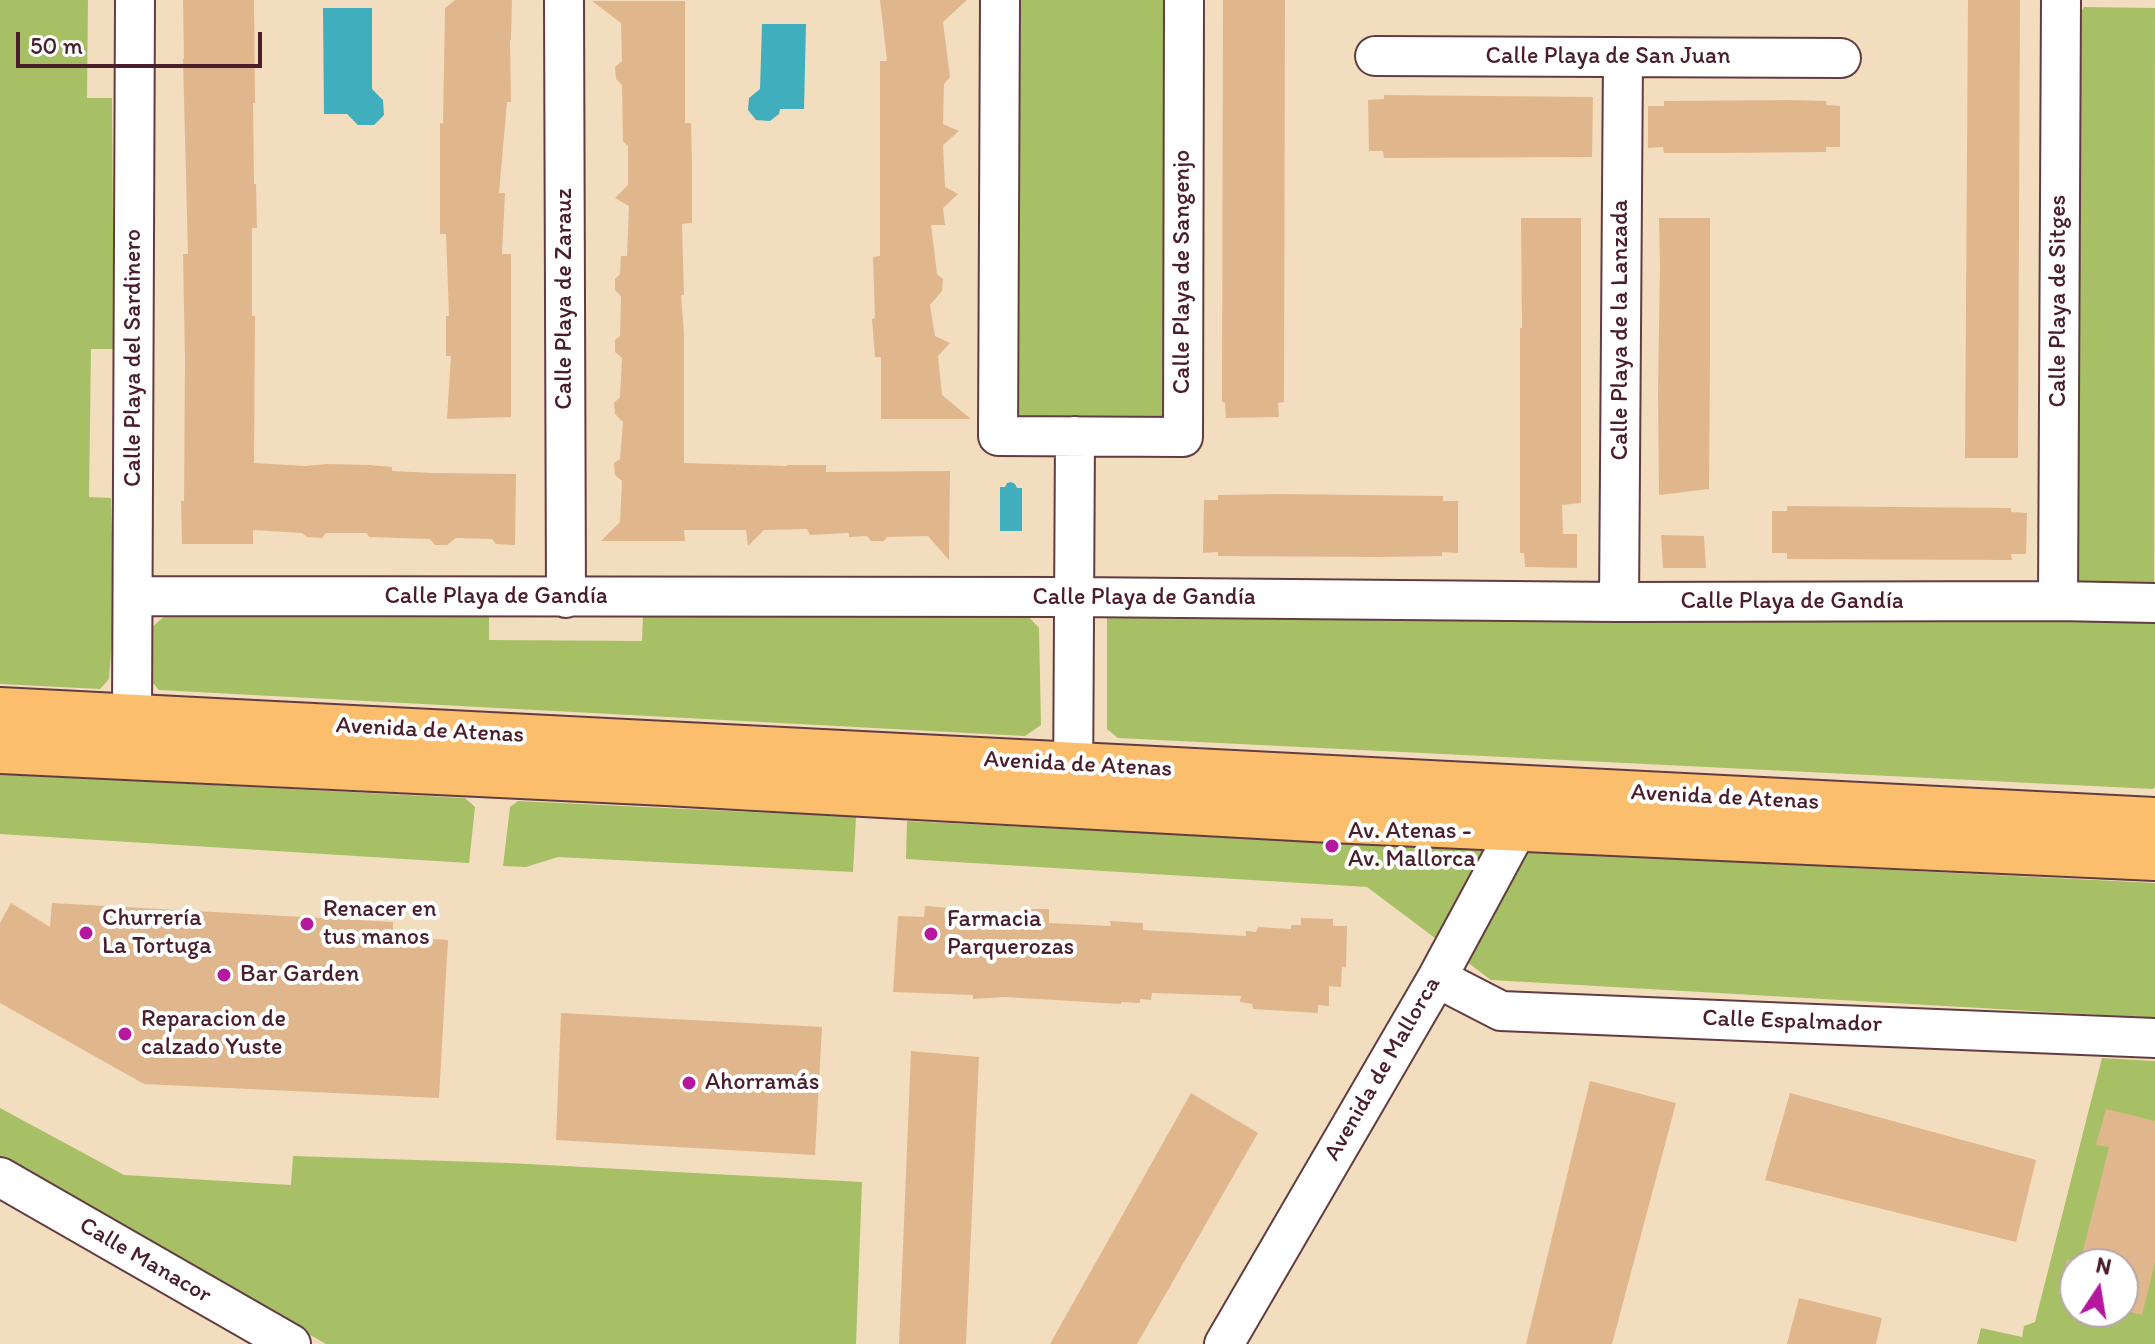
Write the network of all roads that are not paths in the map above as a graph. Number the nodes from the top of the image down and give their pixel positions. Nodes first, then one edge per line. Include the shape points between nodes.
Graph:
1 (135, 0) edge
2 (564, 0) edge
3 (1000, 0) edge
4 (1184, 0) edge
5 (2061, 0) edge
6 (1375, 56) dead end
7 (1623, 58) junction
8 (1841, 58) dead end
9 (1075, 436) junction
10 (133, 596) junction
11 (1074, 597) junction
12 (566, 598) junction
13 (2058, 601) junction
14 (1619, 602) junction
15 (2155, 603) edge
16 (0, 710) edge
17 (132, 716) junction
18 (0, 751) edge
19 (1073, 784) junction
20 (1519, 807) junction
21 (2155, 820) edge
22 (2155, 858) edge
23 (1437, 978) junction
24 (2155, 1038) edge
25 (0, 1177) edge
26 (291, 1344) edge
27 (1224, 1344) edge

1 - 10 street, Calle Playa del Sardinero
2 - 12 street, Calle Playa de Zarauz
3 - 9 street, Calle Playa de Sangenjo via 998,436
4 - 9 street, Calle Playa de Sangenjo via 1183,437
5 - 13 street, Calle Playa de Sitges
6 - 7 street, Calle Playa de San Juan
7 - 8 street, Calle Playa de San Juan
7 - 14 street, Calle Playa de la Lanzada
9 - 11 street
10 - 12 street, Calle Playa de Gandía
10 - 17 street, Calle Playa del Sardinero
11 - 12 street, Calle Playa de Gandía
11 - 14 street, Calle Playa de Gandía
11 - 19 street
13 - 14 street, Calle Playa de Gandía
13 - 15 street, Calle Playa de Gandía
16 - 17 main road, Avenida de Atenas
17 - 19 main road, Avenida de Atenas
18 - 19 main road, Avenida de Atenas
19 - 20 main road, Avenida de Atenas
20 - 21 main road, Avenida de Atenas
20 - 22 main road, Avenida de Atenas
20 - 23 street, Avenida de Mallorca
23 - 24 street, Calle Espalmador via 1501,1011
23 - 27 street, Avenida de Mallorca
25 - 26 street, Calle Manacor

